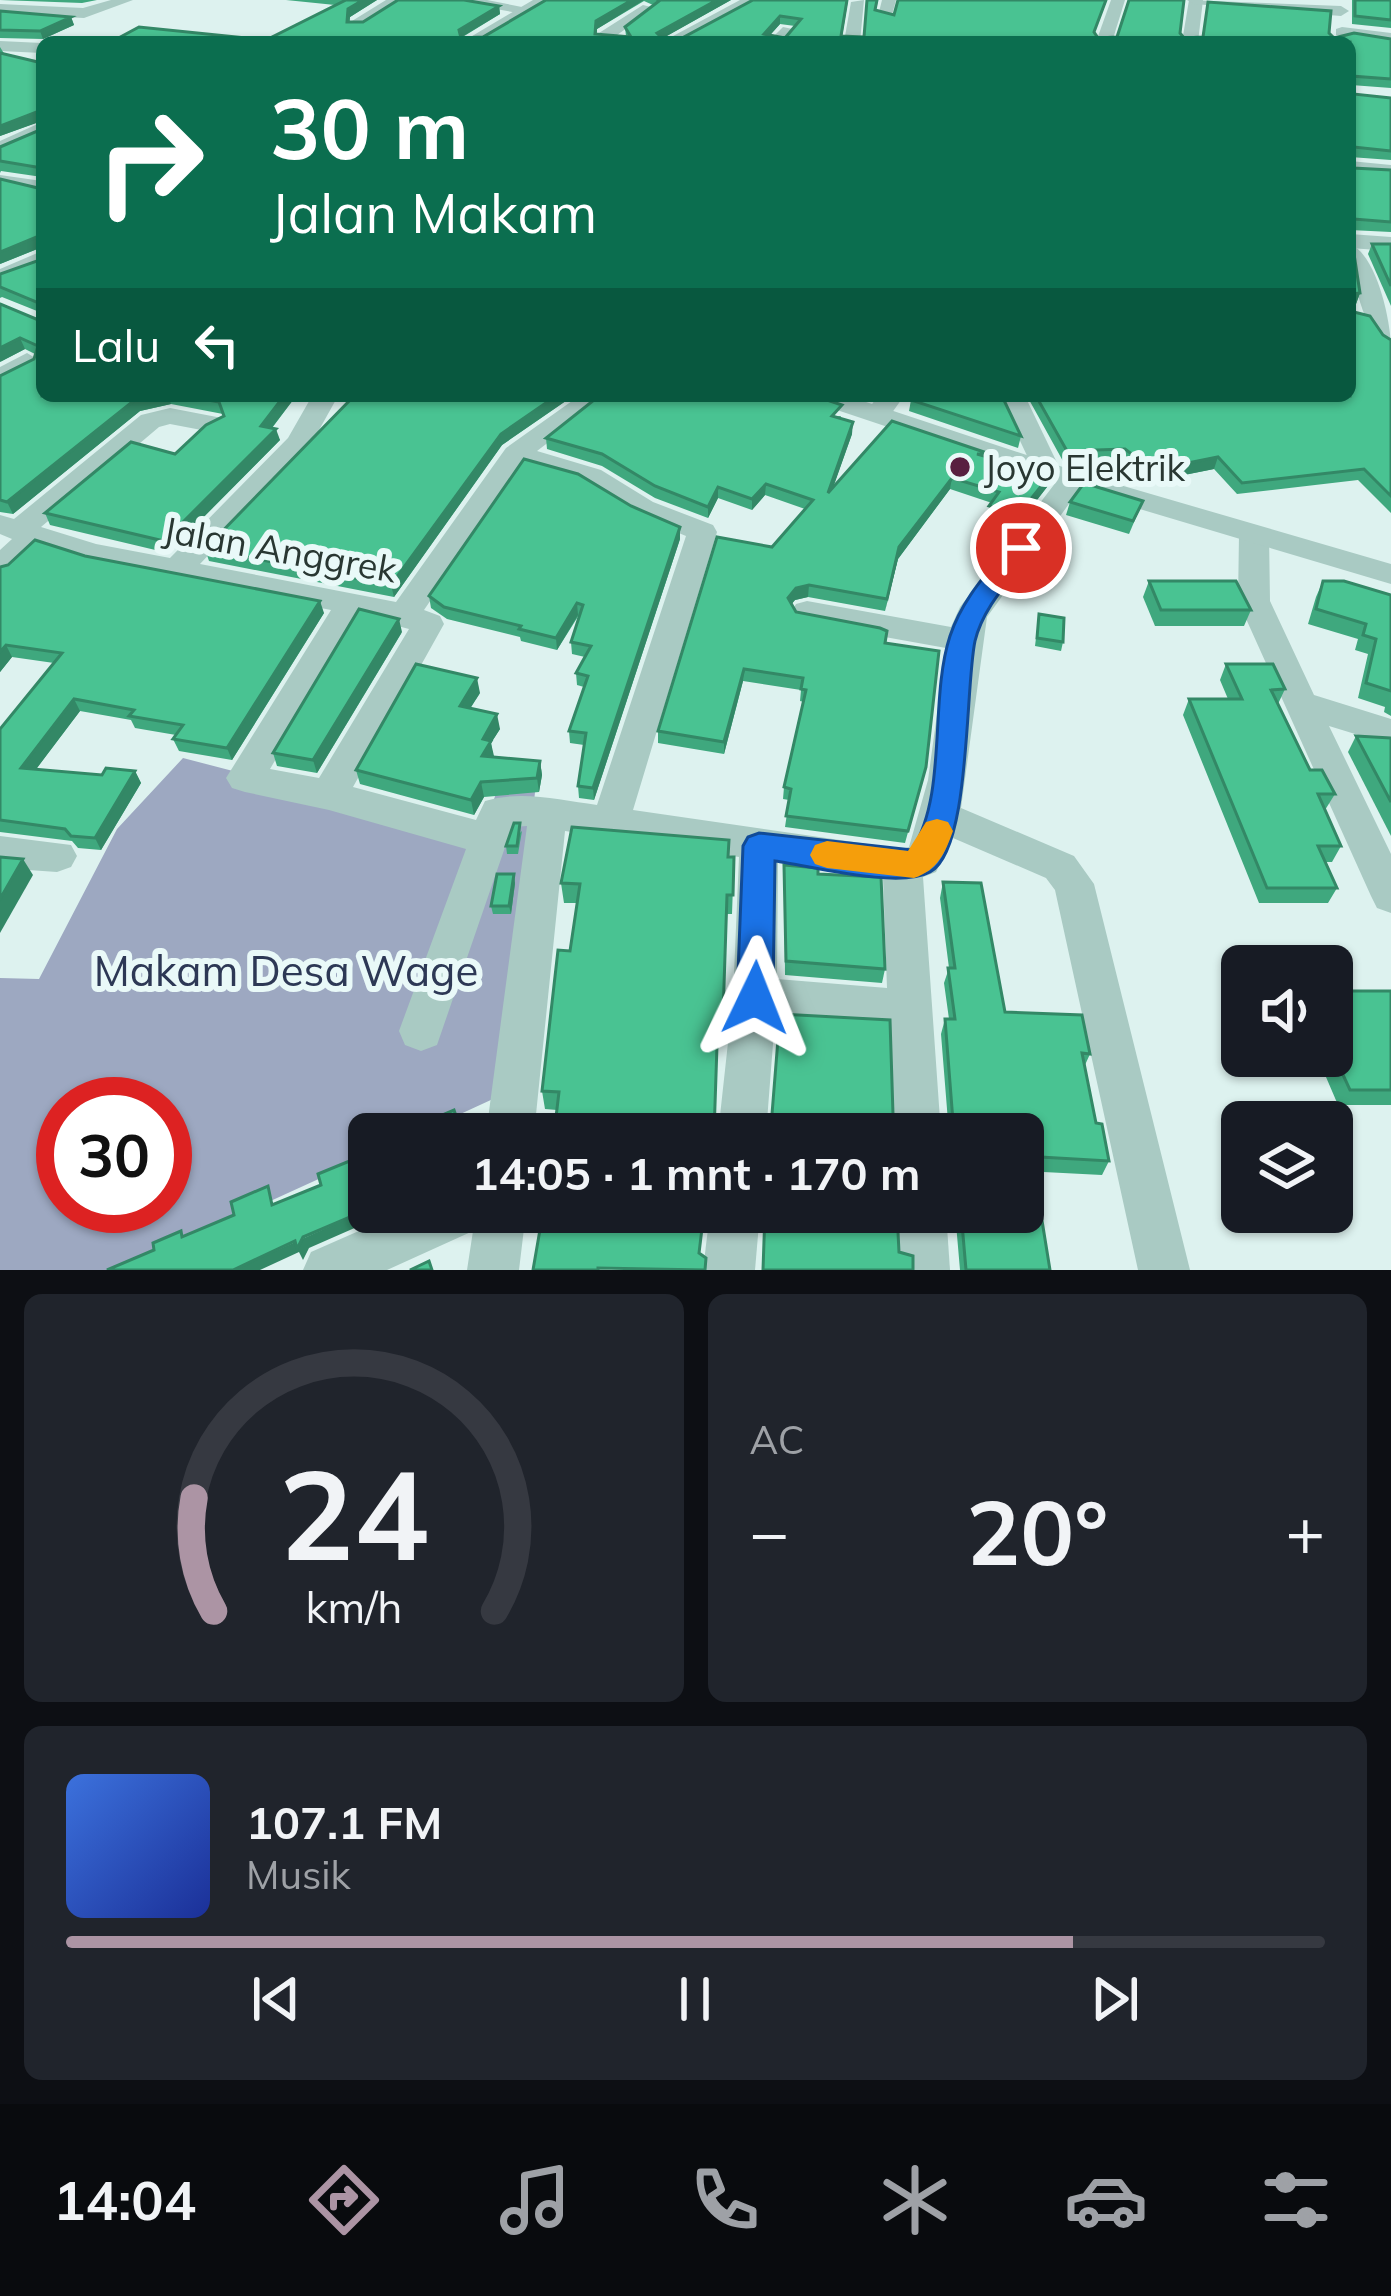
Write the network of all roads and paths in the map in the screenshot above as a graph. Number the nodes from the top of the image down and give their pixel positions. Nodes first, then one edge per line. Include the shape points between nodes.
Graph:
1 (29, 0) edge
2 (126, 0) edge
3 (397, 0) edge
4 (453, 0) edge
5 (544, 0) edge
6 (624, 0) edge
7 (751, 0) edge
8 (1118, 0) edge
9 (1195, 0) edge
10 (1220, 1) edge
11 (858, 2) edge
12 (1341, 5) edge
13 (2, 9) edge
14 (529, 10) junction
15 (357, 24) edge
16 (481, 36) edge
17 (604, 36) edge
18 (682, 36) edge
19 (853, 36) edge
20 (1106, 36) edge
21 (1191, 36) edge
22 (1340, 36) edge
23 (1356, 37) edge
24 (1391, 38) edge
25 (0, 46) edge
26 (36, 48) edge
27 (0, 130) edge
28 (36, 134) edge
29 (0, 148) edge
30 (1356, 168) edge
31 (1391, 171) edge
32 (0, 181) edge
33 (36, 186) edge
34 (1356, 241) edge
35 (1391, 244) edge
36 (36, 261) edge
37 (1356, 264) edge
38 (0, 278) edge
39 (1356, 315) edge
40 (1380, 316) junction
41 (1391, 342) edge
42 (27, 361) edge
43 (0, 378) edge
44 (322, 402) edge
45 (588, 402) edge
46 (1016, 402) edge
47 (884, 405) edge
48 (212, 424) edge
49 (517, 454) junction
50 (1060, 475) junction
51 (17, 530) edge
52 (1254, 535) junction
53 (0, 567) edge
54 (178, 569) junction
55 (1391, 574) edge
56 (352, 603) junction
57 (808, 612) edge
58 (404, 614) junction
59 (962, 640) junction
60 (1304, 705) junction
61 (1391, 732) edge
62 (328, 795) junction
63 (548, 815) junction
64 (942, 816) junction
65 (610, 824) junction
66 (487, 839) junction
67 (759, 846) junction
68 (0, 852) edge
69 (57, 856) dead end
70 (902, 866) junction
71 (1391, 896) edge
72 (755, 998) junction
73 (910, 1009) junction
74 (421, 1031) dead end
75 (513, 1113) edge
76 (744, 1113) edge
77 (916, 1113) edge
78 (413, 1233) edge
79 (498, 1233) edge
80 (733, 1233) edge
81 (922, 1233) edge
82 (329, 1270) edge
83 (493, 1270) edge
84 (730, 1270) edge
85 (925, 1270) edge
86 (1165, 1270) edge

1 - 13 street
2 - 13 street via 84,14
3 - 15 street
4 - 14 street
5 - 14 street
6 - 17 street via 649,6
7 - 18 street
8 - 20 street
9 - 10 street
9 - 21 street
10 - 12 street
11 - 19 street
12 - 22 street
14 - 16 street
23 - 24 street
25 - 26 street
27 - 28 street
28 - 29 street
30 - 31 street
32 - 33 street
34 - 35 street
36 - 38 street
37 - 40 street
39 - 40 street
40 - 41 street
42 - 43 street
44 - 54 street via 299,442
45 - 49 street, Jalan Anggrek
46 - 50 street
47 - 50 street
48 - 51 street via 150,421
49 - 58 street, Jalan Anggrek
49 - 65 street via 591,476 702,532
50 - 52 street
50 - 59 street via 976,604
51 - 53 street
51 - 54 street, Jalan Anggrek
52 - 55 street
52 - 60 street via 1255,601
54 - 56 street, Jalan Anggrek
56 - 58 street, Jalan Anggrek
56 - 62 street via 244,778
57 - 59 street
58 - 62 street via 428,624 425,634
59 - 64 street
60 - 61 street
60 - 71 street
62 - 66 street
63 - 65 street
63 - 66 street via 498,812
63 - 75 street
64 - 70 street via 922,861
64 - 86 street via 1060,867 1074,884
65 - 67 street
66 - 74 street
67 - 70 street
67 - 72 street
68 - 69 street
70 - 73 street
72 - 73 street
72 - 76 street
73 - 77 street
78 - 82 street
79 - 83 street
80 - 84 street
81 - 85 street

